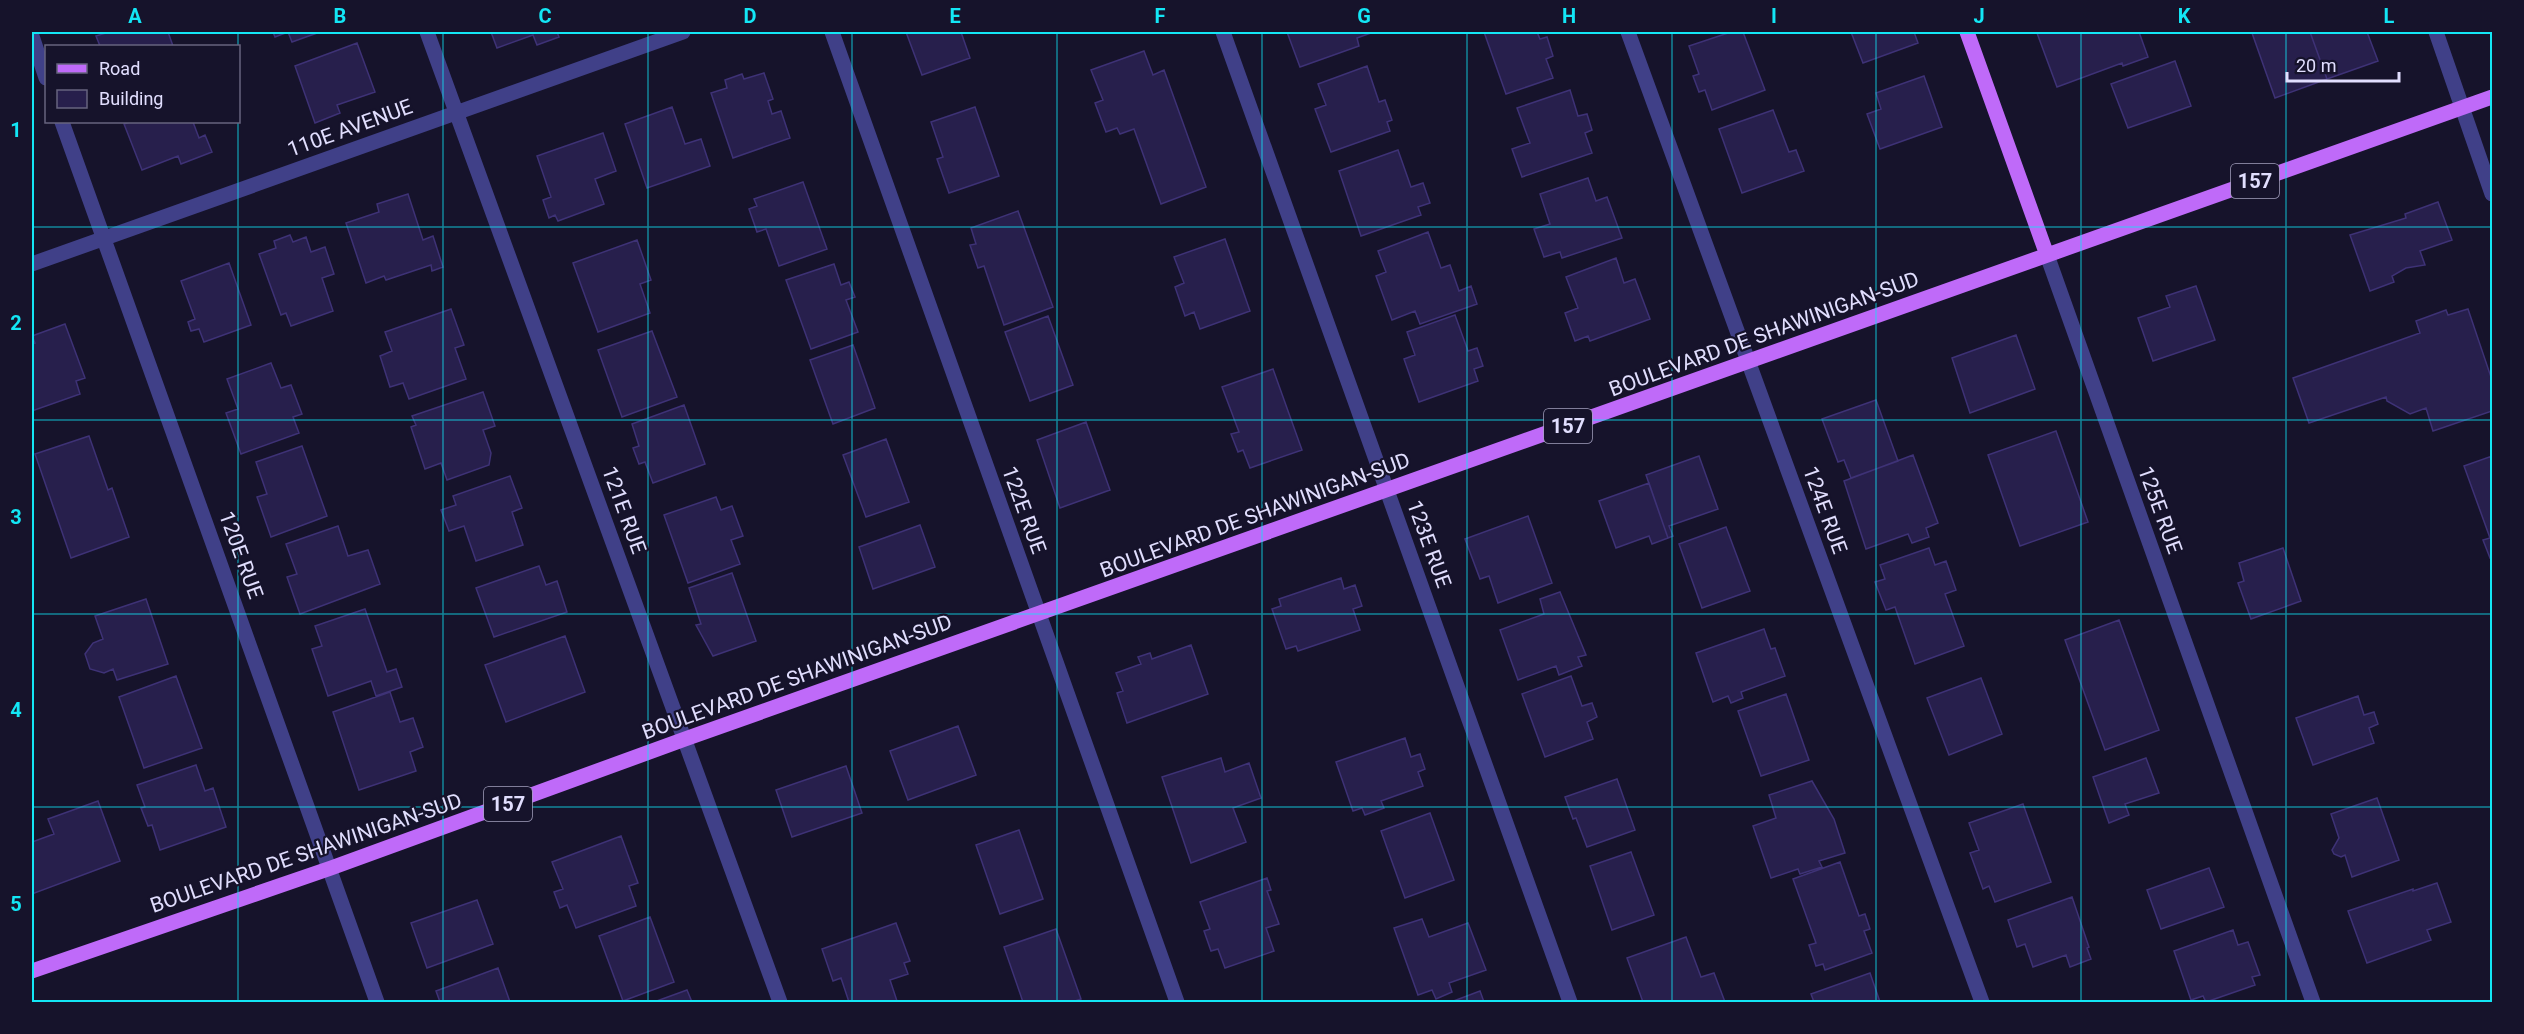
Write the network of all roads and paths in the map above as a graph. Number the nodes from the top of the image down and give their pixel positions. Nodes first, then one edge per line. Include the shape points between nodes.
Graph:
1 (427, 32) edge
2 (683, 32) edge
3 (832, 32) edge
4 (1223, 32) edge
5 (1628, 32) edge
6 (1967, 32) edge
7 (2436, 32) edge
8 (32, 36) edge
9 (45, 75) edge
10 (2493, 97) edge
11 (2463, 108) junction
12 (457, 112) junction
13 (62, 123) edge
14 (2493, 194) edge
15 (104, 238) junction
16 (2047, 255) junction
17 (32, 264) edge
18 (1749, 362) junction
19 (1387, 490) junction
20 (1039, 614) junction
21 (685, 739) junction
22 (331, 868) junction
23 (32, 971) edge
24 (377, 1002) edge
25 (780, 1002) edge
26 (1177, 1002) edge
27 (1570, 1002) edge
28 (1982, 1002) edge
29 (2313, 1002) edge

1 - 12 street, 121E RUE
2 - 12 street, 110E AVENUE
3 - 20 street, 122E RUE
4 - 19 street, 123E RUE
5 - 18 street, 124E RUE
6 - 16 main road, 125E RUE
7 - 11 street
8 - 9 street
10 - 11 main road, BOULEVARD DE SHAWINIGAN-SUD / 157
11 - 14 street
11 - 16 main road, BOULEVARD DE SHAWINIGAN-SUD / 157
12 - 15 street, 110E AVENUE
12 - 21 street, 121E RUE
13 - 15 street, 120E RUE
15 - 17 street, 110E AVENUE
15 - 22 street, 120E RUE
16 - 18 main road, BOULEVARD DE SHAWINIGAN-SUD / 157
16 - 29 street, 125E RUE
18 - 19 main road, BOULEVARD DE SHAWINIGAN-SUD / 157
18 - 28 street, 124E RUE
19 - 20 main road, BOULEVARD DE SHAWINIGAN-SUD / 157
19 - 27 street, 123E RUE
20 - 21 main road, BOULEVARD DE SHAWINIGAN-SUD / 157
20 - 26 street, 122E RUE
21 - 22 main road, BOULEVARD DE SHAWINIGAN-SUD / 157
21 - 25 street, 121E RUE
22 - 23 main road, BOULEVARD DE SHAWINIGAN-SUD / 157
22 - 24 street, 120E RUE

